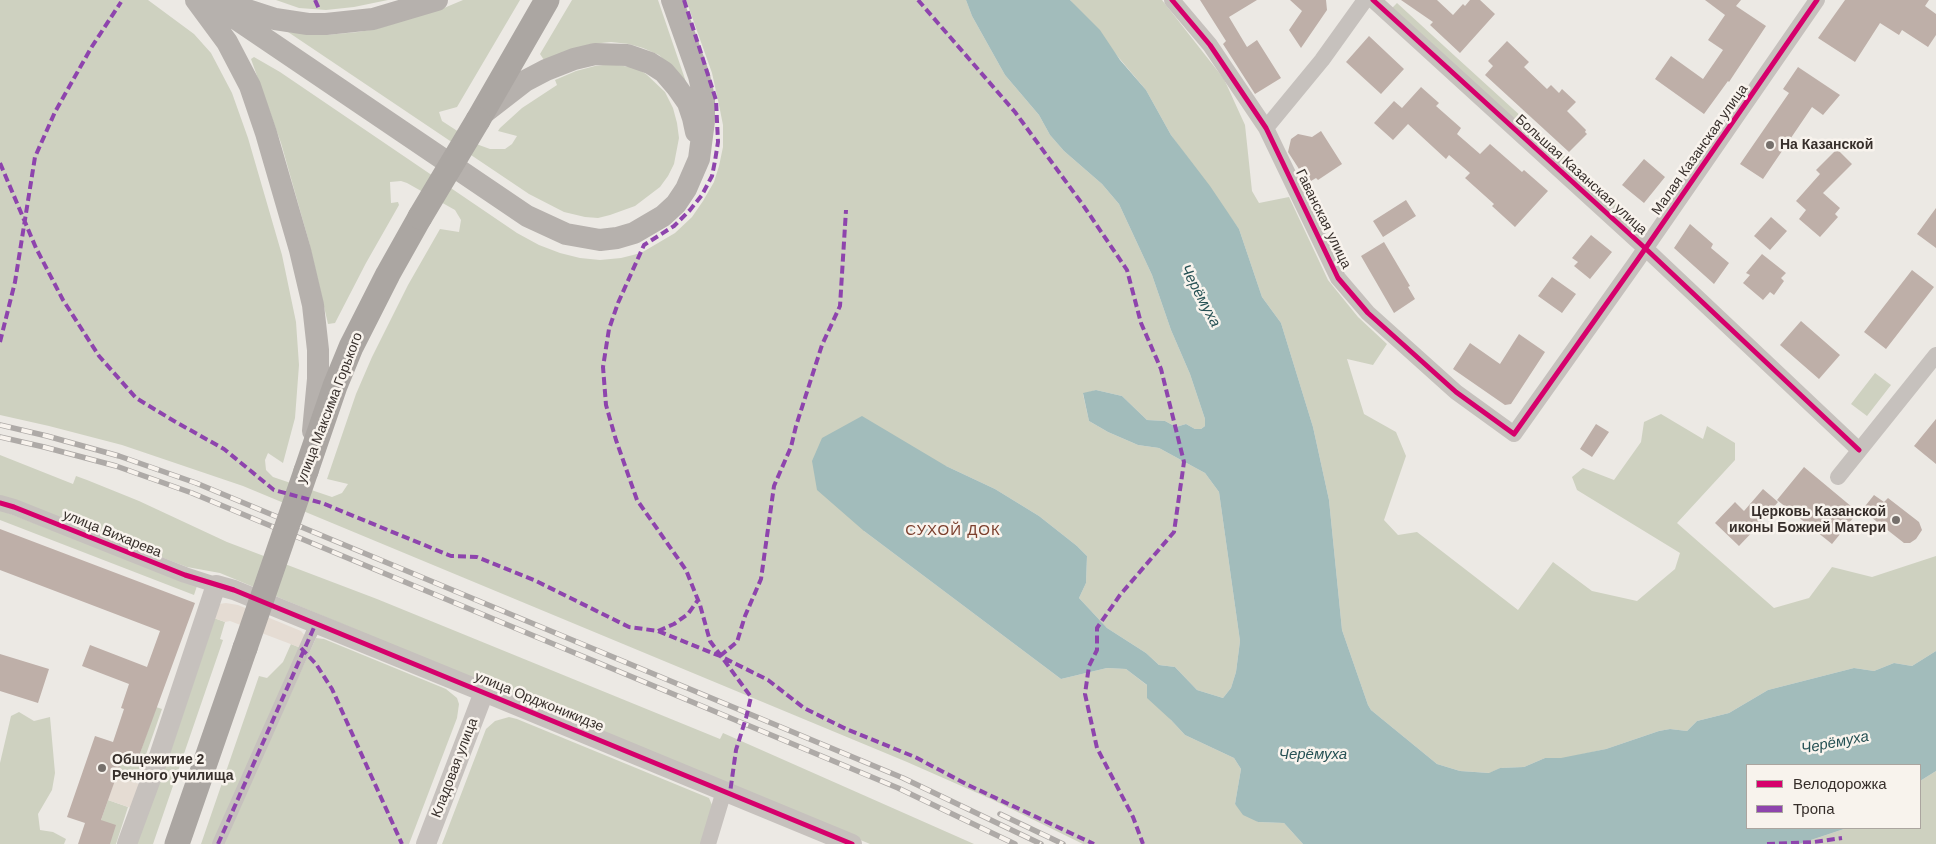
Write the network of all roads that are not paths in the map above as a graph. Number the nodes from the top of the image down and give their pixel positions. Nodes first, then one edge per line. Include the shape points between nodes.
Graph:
1 (196, 0) edge
2 (208, 0) edge
3 (221, 0) edge
4 (437, 0) edge
5 (547, 0) edge
6 (672, 0) edge
7 (1172, 0) edge
8 (1365, 0) edge
9 (1373, 0) edge
10 (1817, 0) edge
11 (478, 120) junction
12 (1266, 128) junction
13 (686, 189) junction
14 (1645, 248) junction
15 (1936, 355) edge
16 (1514, 434) joint
17 (1859, 450) junction
18 (306, 471) junction
19 (1838, 477) dead end
20 (0, 503) edge
21 (216, 585) junction
22 (316, 624) junction
23 (484, 692) junction
24 (724, 791) junction
25 (127, 844) edge
26 (177, 844) edge
27 (218, 844) edge
28 (426, 844) edge
29 (708, 844) edge
30 (852, 844) edge

1 - 18 main road via 227,42 250,86 305,270 318,350 316,407
2 - 13 main road via 548,227 600,240 617,238 634,233 663,216
3 - 4 main road via 275,19 326,24 373,19
5 - 11 main road, улица Максима Горького
6 - 13 main road via 704,98 702,142 696,168
7 - 12 street, Гаванская улица via 1210,45
8 - 12 street via 1322,60
9 - 14 street, Большая Казанская улица
10 - 14 street, Малая Казанская улица
11 - 13 main road via 525,81 574,59 612,53 639,58 664,72 688,102 696,148
11 - 18 main road, улица Максима Горького, bridge via 378,292 351,347
12 - 16 street, Гаванская улица via 1338,278 1368,313 1456,392
14 - 16 street, Малая Казанская улица
14 - 17 street, Большая Казанская улица
15 - 17 street
17 - 19 street
18 - 26 main road, улица Максима Горького, bridge
20 - 21 street, улица Вихарева
21 - 22 street, улица Орджоникидзе
21 - 25 street
22 - 23 street, улица Орджоникидзе
22 - 27 street
23 - 24 street, улица Орджоникидзе
23 - 28 street, Кладовая улица
24 - 29 street
24 - 30 street, улица Орджоникидзе

